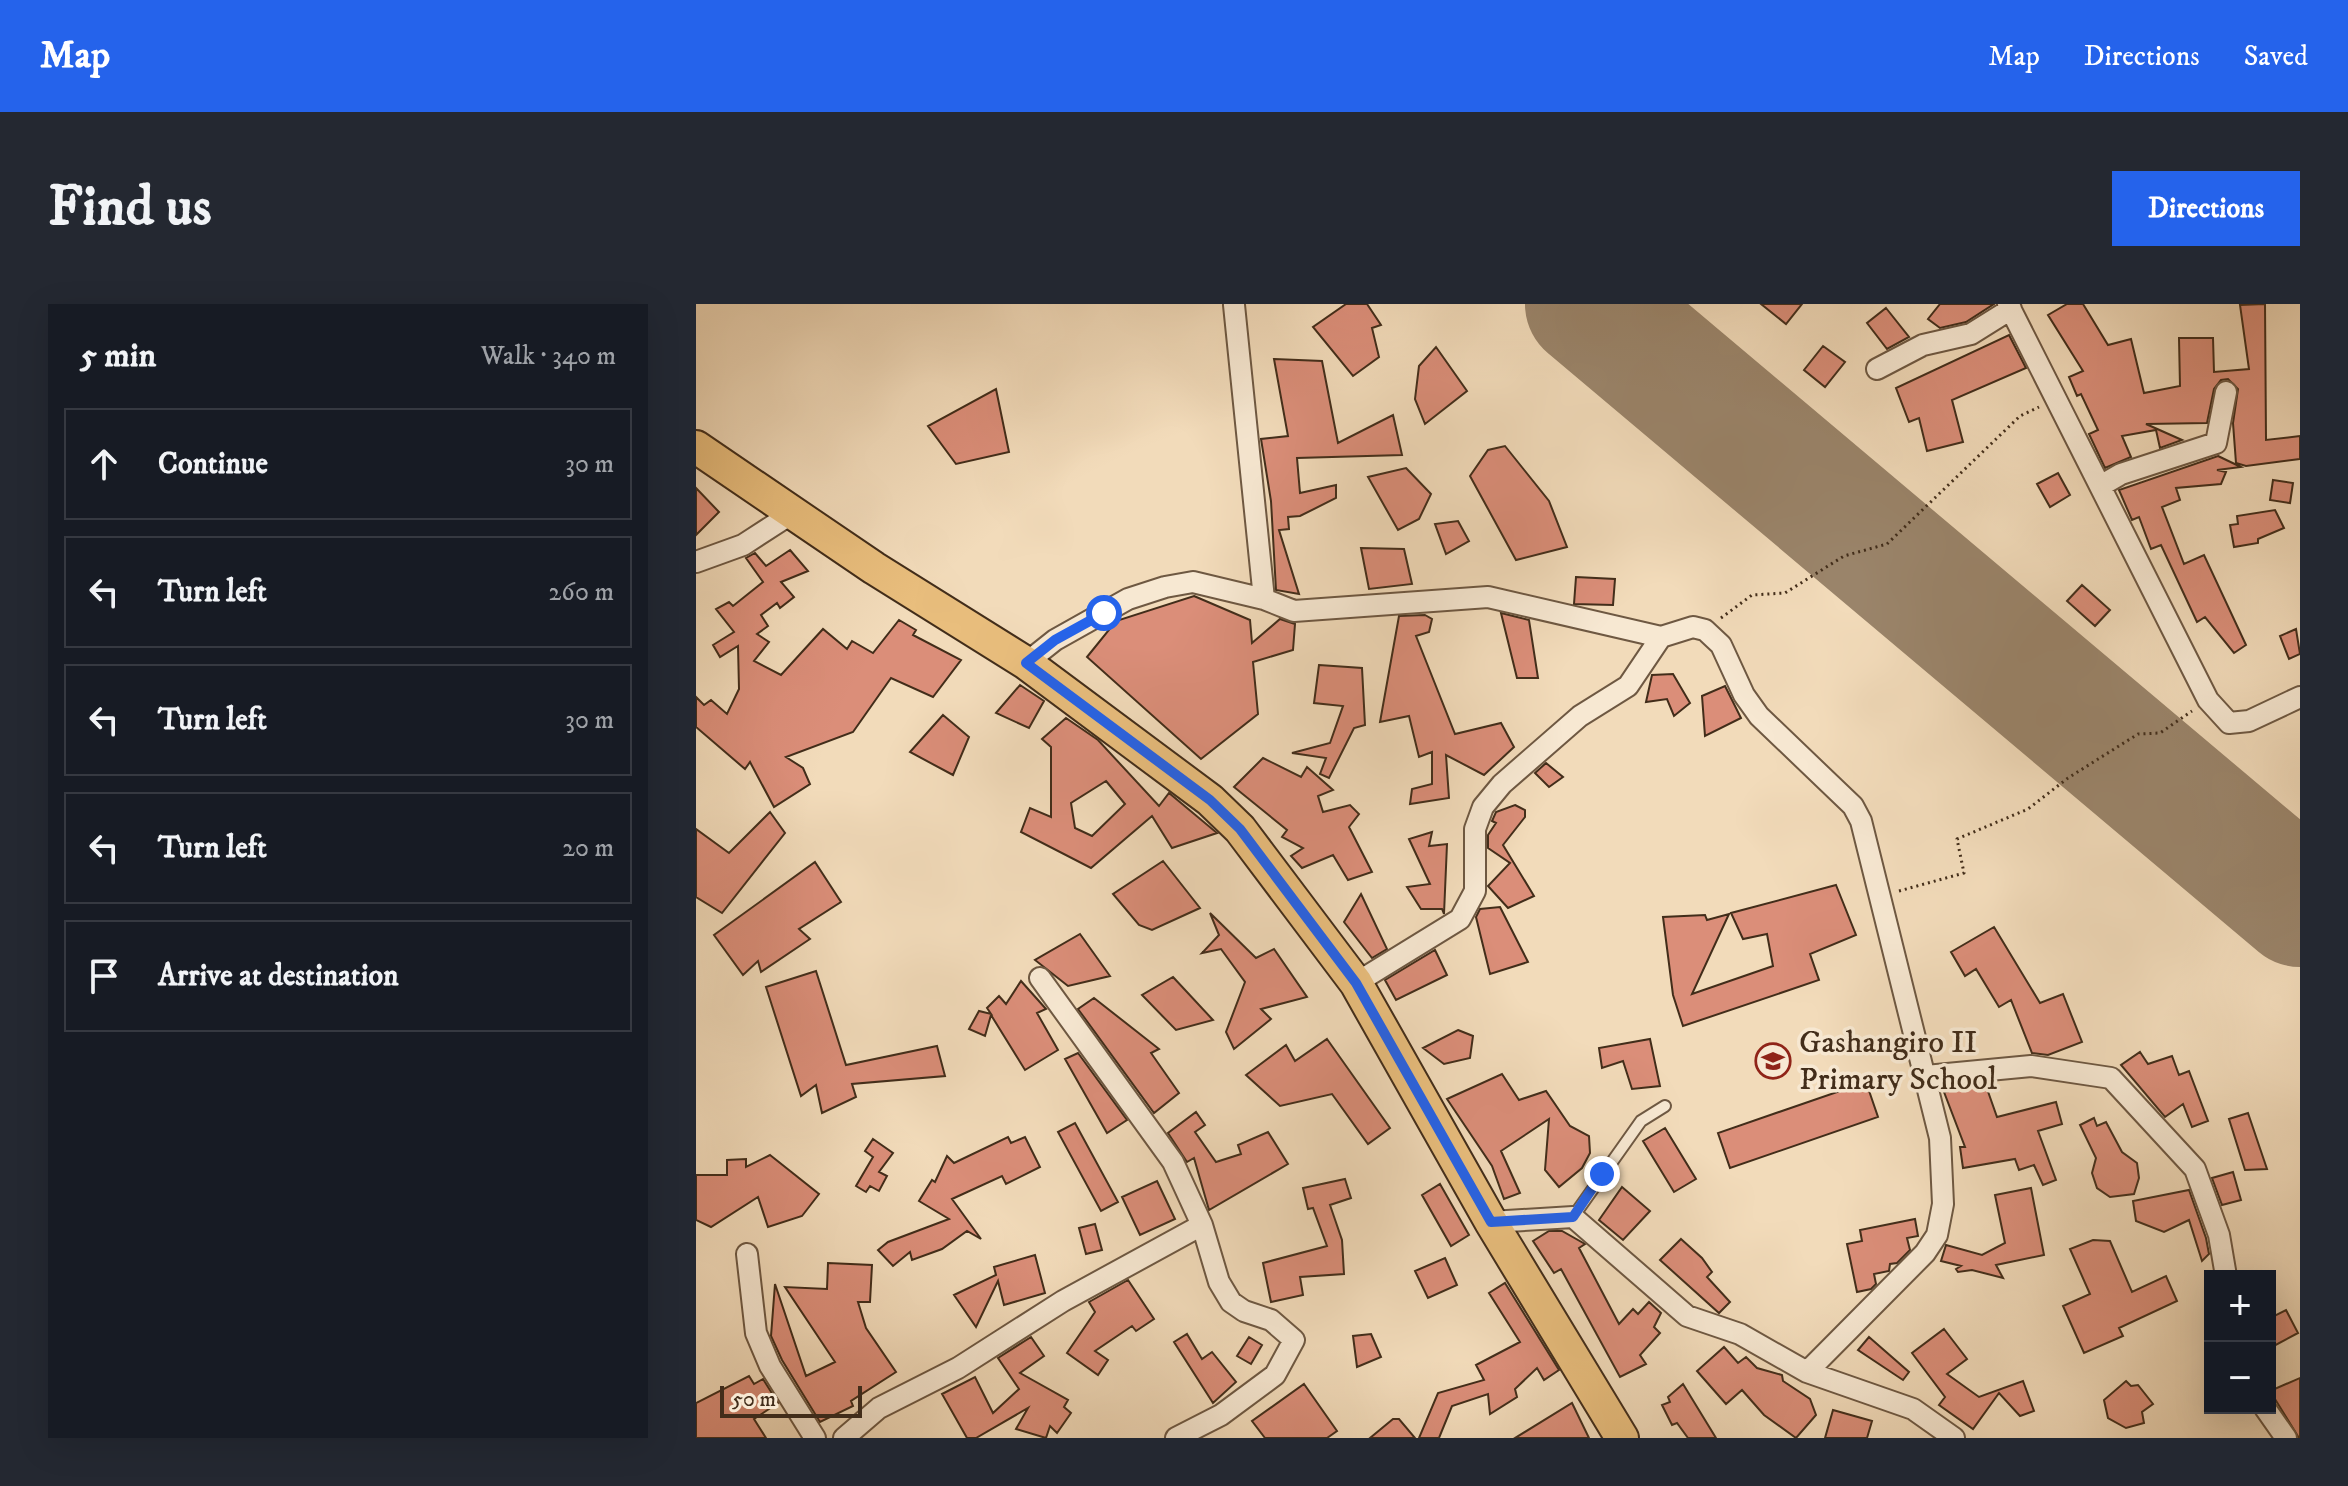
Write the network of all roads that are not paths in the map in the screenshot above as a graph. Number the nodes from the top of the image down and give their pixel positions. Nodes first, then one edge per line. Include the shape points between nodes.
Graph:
1 (1234, 305) edge
2 (2009, 306) edge
3 (1877, 369) dead end
4 (2226, 392) dead end
5 (696, 447) edge
6 (2102, 485) junction
7 (794, 512) junction
8 (696, 562) edge
9 (1264, 599) junction
10 (1661, 637) junction
11 (1026, 663) junction
12 (2300, 697) edge
13 (1040, 978) dead end
14 (1356, 983) junction
15 (1926, 1076) junction
16 (1665, 1106) dead end
17 (1573, 1217) junction
18 (1491, 1222) junction
19 (1202, 1225) junction
20 (747, 1254) dead end
21 (2225, 1270) edge
22 (1807, 1372) junction
23 (2269, 1414) edge
24 (815, 1438) edge
25 (844, 1438) edge
26 (1176, 1438) edge
27 (1622, 1438) edge
28 (1954, 1438) edge
29 (2286, 1438) edge

1 - 9 street
2 - 3 street via 1971,334 1923,345
2 - 6 street
4 - 6 street via 2216,443
5 - 7 main road
6 - 12 street via 2208,700 2229,723 2249,721
7 - 8 street via 743,545
7 - 11 main road
9 - 10 street via 1294,611 1488,597
9 - 11 street via 1193,582 1165,587 1128,599 1055,640
10 - 14 street via 1628,686 1580,716 1483,807 1475,829 1475,891 1460,919
10 - 15 street via 1693,627 1705,630 1721,645 1759,716 1853,806 1882,896
11 - 14 main road via 1210,800 1240,829
13 - 19 street via 1173,1162
14 - 18 main road
15 - 21 street via 2031,1066 2111,1078 2195,1169 2219,1235
15 - 22 street via 1940,1138 1943,1204 1937,1235
16 - 17 lane via 1641,1121
17 - 18 street
17 - 22 street via 1687,1316 1740,1334
18 - 27 main road
19 - 25 street via 1063,1301 958,1368 879,1408
19 - 26 street via 1219,1282 1231,1302 1271,1320 1294,1340 1275,1375 1221,1415
20 - 24 street via 756,1333
22 - 28 street via 1913,1409
23 - 29 street

